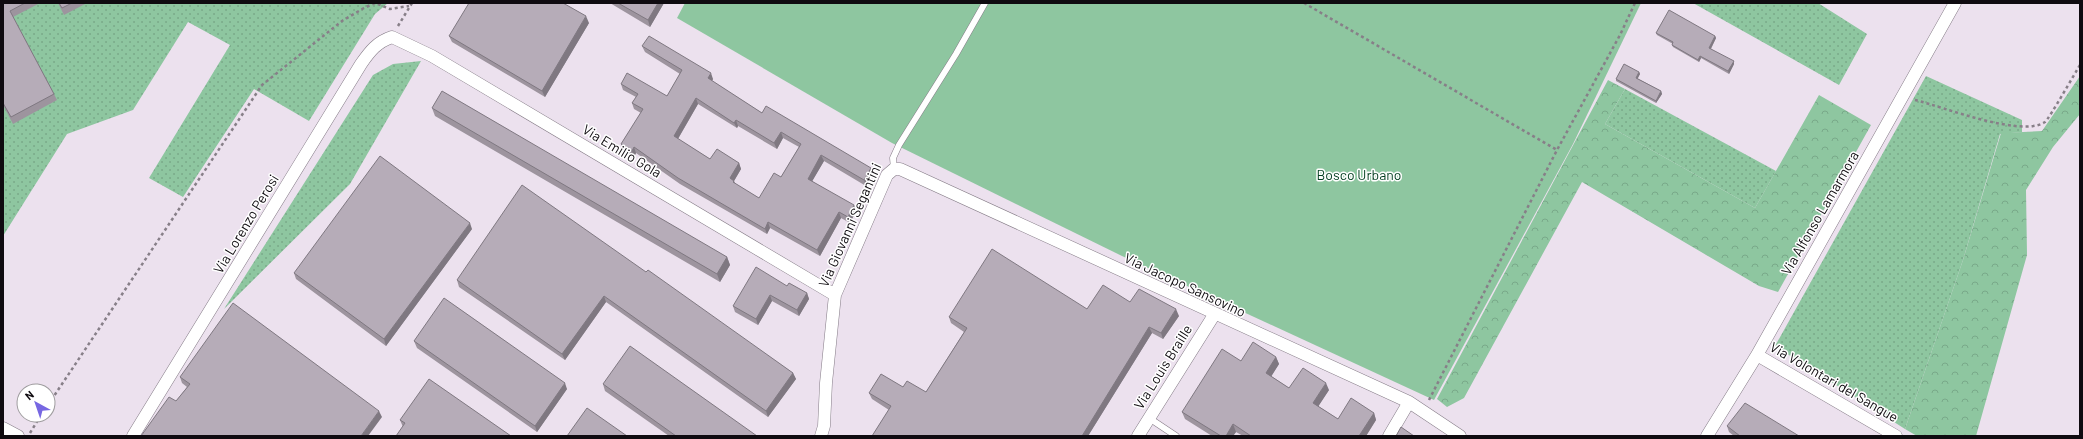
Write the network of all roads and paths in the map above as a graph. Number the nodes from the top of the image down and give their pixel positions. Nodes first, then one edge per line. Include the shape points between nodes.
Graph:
1 (412, 3) edge
2 (985, 3) edge
3 (1304, 3) edge
4 (1635, 3) edge
5 (1955, 3) edge
6 (409, 6) junction
7 (392, 37) junction
8 (2080, 65) edge
9 (1903, 97) junction
10 (1557, 150) junction
11 (894, 169) junction
12 (835, 295) junction
13 (1214, 315) junction
14 (1757, 355) junction
15 (56, 393) edge
16 (1409, 402) junction
17 (1423, 411) junction
18 (1149, 418) junction
19 (35, 423) edge
20 (3, 428) edge
21 (24, 435) edge
22 (133, 436) edge
23 (821, 436) edge
24 (1138, 436) edge
25 (1176, 436) edge
26 (1389, 436) edge
27 (1460, 436) edge
28 (1707, 436) edge
29 (1896, 436) edge

1 - 6 path
2 - 11 lane, Via Giovanni Segantini via 899,145 893,158
3 - 10 path
4 - 10 path
5 - 9 street, Via Alfonso Lamarmora
6 - 7 path
6 - 15 path via 390,9 375,3 364,8 342,21 262,85
7 - 12 street, Via Emilio Gola via 432,56
7 - 22 street, Via Lorenzo Perosi via 382,40 372,48 361,64
8 - 9 path via 2046,122 2036,126 2009,127
9 - 14 street, Via Alfonso Lamarmora
10 - 17 path
11 - 12 street, Via Giovanni Segantini via 886,174
11 - 13 street, Via Jacopo Sansovino via 900,169
12 - 23 street, Via Giovanni Segantini
13 - 16 street, Via Jacopo Sansovino
13 - 18 street, Via Louis Braille
14 - 28 street, Via Alfonso Lamarmora
14 - 29 street, Via Volontari del Sangue
16 - 17 street, Via Jacopo Sansovino
16 - 26 street
17 - 27 street, Via Jacopo Sansovino
18 - 24 street, Via Louis Braille
18 - 25 lane
19 - 21 path
20 - 21 street

